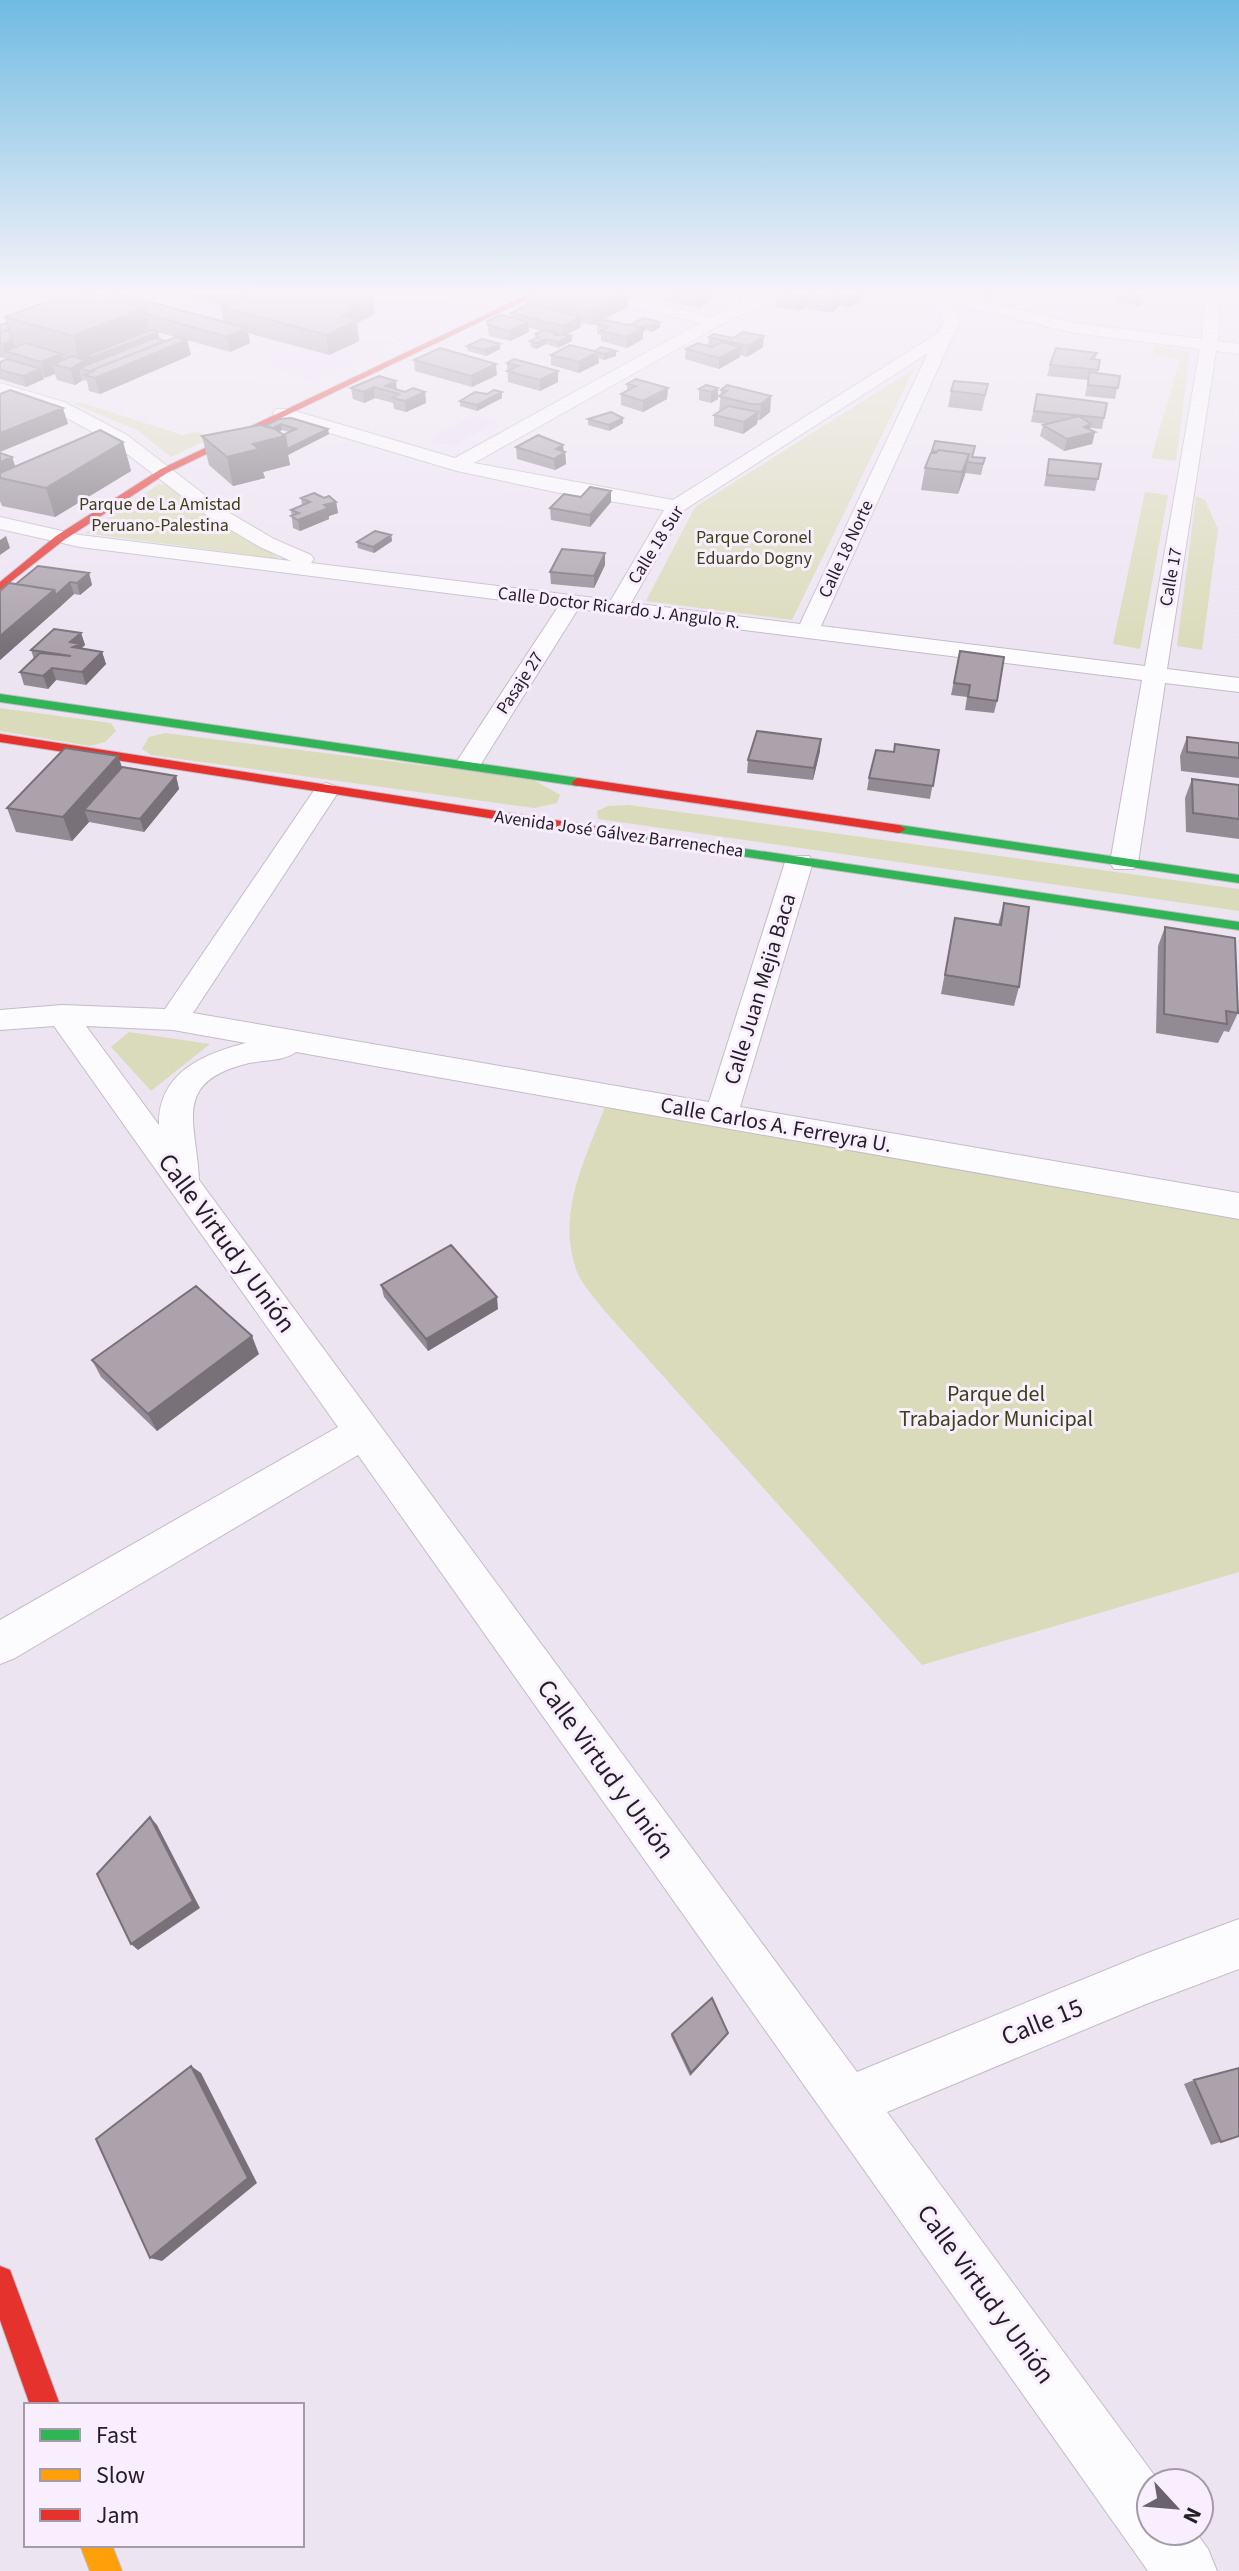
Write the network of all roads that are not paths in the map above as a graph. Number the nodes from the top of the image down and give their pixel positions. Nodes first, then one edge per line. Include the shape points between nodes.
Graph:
1 (67, 411) edge
2 (286, 411) edge
3 (554, 411) edge
4 (826, 411) edge
5 (918, 411) edge
6 (1198, 411) edge
7 (282, 413) junction
8 (457, 465) junction
9 (164, 471) junction
10 (676, 506) junction
11 (0, 523) edge
12 (60, 538) junction
13 (343, 573) junction
14 (0, 587) edge
15 (572, 602) junction
16 (618, 607) junction
17 (808, 631) junction
18 (1155, 675) junction
19 (1239, 685) edge
20 (0, 698) edge
21 (0, 738) edge
22 (130, 739) junction
23 (468, 764) junction
24 (536, 774) junction
25 (326, 791) junction
26 (650, 791) junction
27 (506, 818) junction
28 (621, 833) junction
29 (799, 862) junction
30 (1124, 863) junction
31 (1239, 879) edge
32 (1239, 926) edge
33 (62, 1015) junction
34 (0, 1020) edge
35 (173, 1020) junction
36 (314, 1044) junction
37 (721, 1116) junction
38 (184, 1185) junction
39 (1239, 1206) edge
40 (363, 1432) junction
41 (0, 1643) edge
42 (1239, 1944) edge
43 (847, 2102) junction
44 (0, 2280) edge
45 (44, 2403) edge
46 (1135, 2500) edge
47 (97, 2547) edge
48 (1169, 2547) edge
49 (106, 2571) edge
50 (1186, 2571) edge

1 - 9 street
2 - 7 main road
3 - 8 street
4 - 10 street, Calle 18 Sur
5 - 17 street, Calle 18 Norte
6 - 18 street, Calle 17
7 - 8 street
7 - 9 main road
8 - 10 street
9 - 12 main road
9 - 13 street via 216,513 267,543
10 - 16 street, Calle 18 Sur
11 - 12 street, Calle Doctor Ricardo J. Angulo R.
12 - 13 street, Calle Doctor Ricardo J. Angulo R.
12 - 14 main road
13 - 15 street, Calle Doctor Ricardo J. Angulo R.
15 - 16 street, Calle Doctor Ricardo J. Angulo R.
15 - 23 street, Pasaje 27
16 - 17 street, Calle Doctor Ricardo J. Angulo R.
17 - 18 street, Calle Doctor Ricardo J. Angulo R.
18 - 19 street, Calle Doctor Ricardo J. Angulo R.
18 - 30 street, Calle 17
20 - 22 main road, Avenida José Gálvez Barrenechea
21 - 22 main road, Avenida José Gálvez Barrenechea
22 - 23 main road, Avenida José Gálvez Barrenechea
22 - 25 main road, Avenida José Gálvez Barrenechea
23 - 24 main road, Avenida José Gálvez Barrenechea
24 - 26 main road, Avenida José Gálvez Barrenechea
24 - 27 main road via 570,788 575,796 569,806
25 - 27 main road, Avenida José Gálvez Barrenechea
25 - 35 street
26 - 28 main road via 608,798 594,808 595,821
26 - 30 main road, Avenida José Gálvez Barrenechea
27 - 28 main road, Avenida José Gálvez Barrenechea
28 - 29 main road, Avenida José Gálvez Barrenechea
29 - 32 main road, Avenida José Gálvez Barrenechea
29 - 37 street, Calle Juan Mejia Baca
30 - 31 main road, Avenida José Gálvez Barrenechea
33 - 34 street, Calle Carlos A. Ferreyra U.
33 - 35 street, Calle Carlos A. Ferreyra U.
33 - 38 street, Calle Virtud y Unión
35 - 36 street, Calle Carlos A. Ferreyra U.
36 - 37 street, Calle Carlos A. Ferreyra U.
36 - 38 street, Calle Carlos A. Ferreyra U. via 246,1051 208,1066 182,1089 175,1115
37 - 39 street, Calle Carlos A. Ferreyra U.
38 - 40 street, Calle Virtud y Unión
40 - 41 street
40 - 43 street, Calle Virtud y Unión
42 - 43 street, Calle 15
43 - 46 street, Calle Virtud y Unión
44 - 45 main road
47 - 49 main road
48 - 50 street

